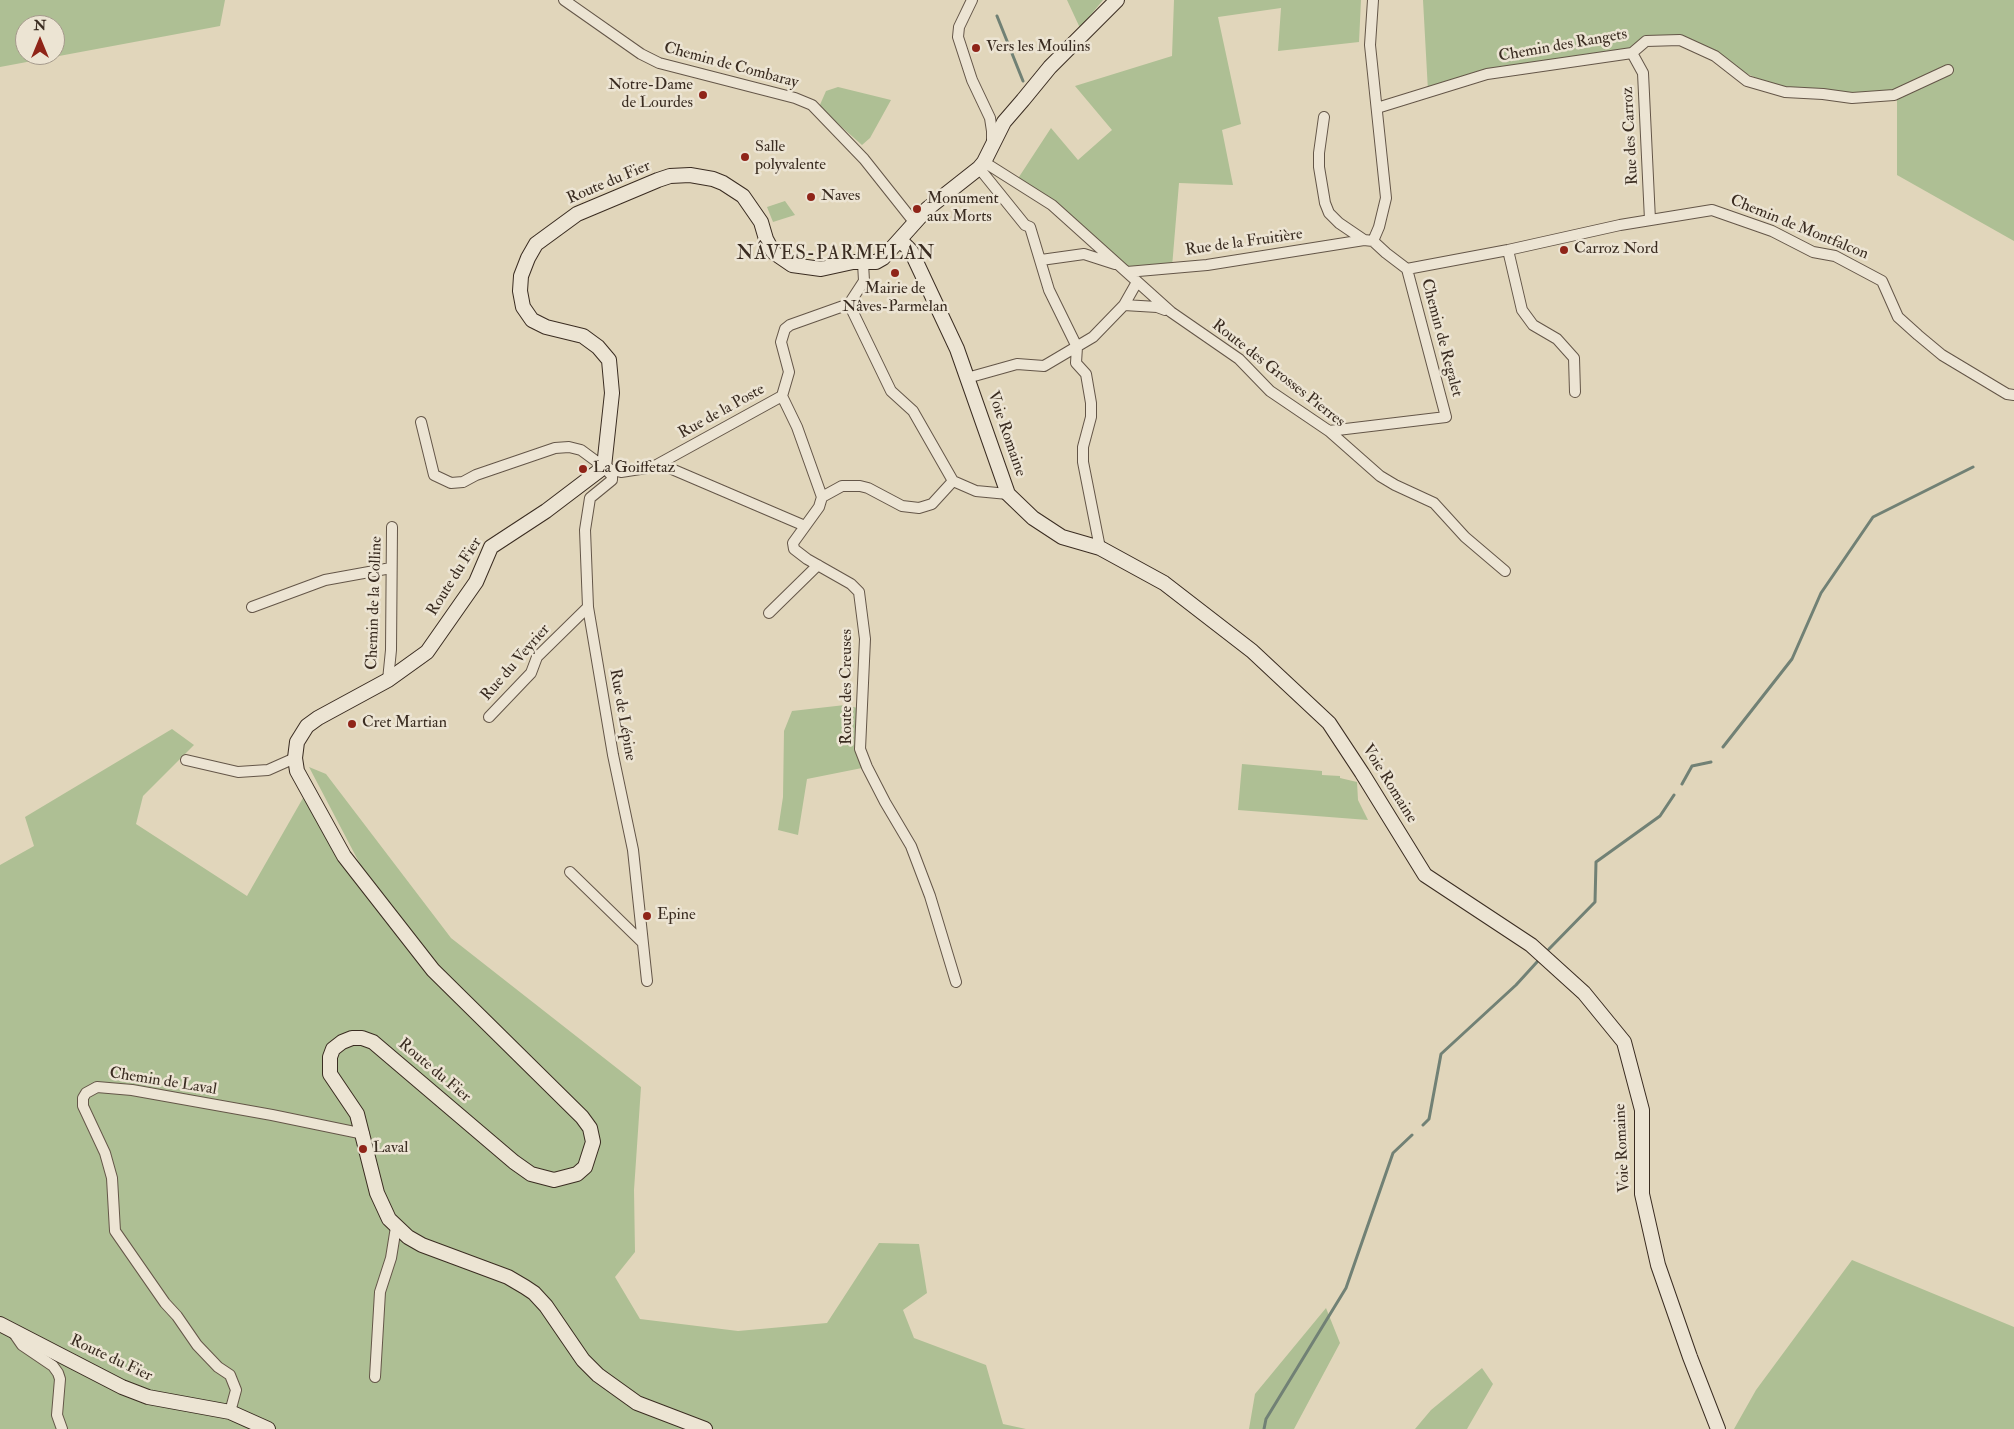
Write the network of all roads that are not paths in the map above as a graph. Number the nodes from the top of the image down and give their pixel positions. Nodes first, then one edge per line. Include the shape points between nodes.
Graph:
1 (564, 0) edge
2 (972, 0) edge
3 (1117, 0) edge
4 (1373, 0) edge
5 (1632, 52) junction
6 (1948, 70) dead end
7 (1376, 108) junction
8 (1324, 117) dead end
9 (991, 148) junction
10 (982, 165) junction
11 (1650, 220) junction
12 (914, 222) junction
13 (900, 240) junction
14 (1369, 241) junction
15 (1508, 250) junction
16 (1041, 260) junction
17 (863, 262) junction
18 (1118, 266) junction
19 (1407, 268) junction
20 (1127, 272) junction
21 (1137, 282) junction
22 (848, 304) junction
23 (1124, 305) junction
24 (1170, 312) junction
25 (1077, 347) junction
26 (967, 378) junction
27 (1575, 392) dead end
28 (2014, 395) edge
29 (782, 396) junction
30 (421, 422) dead end
31 (1329, 431) junction
32 (660, 464) junction
33 (604, 467) junction
34 (953, 481) junction
35 (1008, 494) junction
36 (822, 497) junction
37 (805, 526) junction
38 (392, 528) dead end
39 (1100, 548) junction
40 (818, 565) junction
41 (391, 568) junction
42 (1506, 571) dead end
43 (252, 607) dead end
44 (588, 608) junction
45 (769, 613) dead end
46 (388, 680) junction
47 (489, 717) dead end
48 (295, 758) junction
49 (186, 760) dead end
50 (570, 872) dead end
51 (642, 942) junction
52 (647, 981) dead end
53 (956, 982) dead end
54 (364, 1134) junction
55 (396, 1227) junction
56 (0, 1324) edge
57 (13, 1331) junction
58 (375, 1377) dead end
59 (230, 1412) junction
60 (62, 1429) edge
61 (268, 1429) edge
62 (705, 1429) edge
63 (1718, 1429) edge

1 - 12 street, Chemin de Combaray via 659,63 812,105 864,159
2 - 9 street via 958,36 972,80 990,118
3 - 9 main road via 1050,67 1004,122
4 - 7 street via 1370,45
5 - 6 street, Chemin des Rangets via 1646,41 1680,40 1715,56 1748,81 1785,92 1852,98 1894,95
5 - 7 street, Chemin des Rangets via 1487,74
5 - 11 street, Rue des Carroz via 1643,73
7 - 14 street via 1386,198 1379,228
8 - 14 street via 1319,153 1325,203 1334,218
9 - 10 main road
10 - 12 main road, Route du Fier
10 - 16 street via 1025,225 1030,227
10 - 18 street, Route des Grosses Pierres via 1052,204
11 - 15 street, Chemin de Montfalcon
11 - 28 street, Chemin de Montfalcon via 1712,210 1772,231 1813,252 1835,256 1882,281 1898,317 1942,355 2007,394
12 - 13 main road, Route du Fier
13 - 17 main road, Route du Fier via 883,258 876,262
13 - 26 main road, Voie Romaine via 911,251 957,349
14 - 19 street
14 - 20 street, Rue de la Fruitière via 1207,265
15 - 19 street, Chemin de Montfalcon
15 - 27 street via 1522,310 1533,325 1557,339 1574,358
16 - 18 street via 1084,254
16 - 25 street via 1056,307
17 - 22 street via 864,281
17 - 33 main road, Route du Fier via 821,269 787,262 774,252 761,222 743,196 723,183 698,175 670,176 622,194 577,214 536,244 521,276 523,307 532,320 546,327 583,336 610,360 612,392
18 - 20 street, Route des Grosses Pierres
19 - 31 street, Chemin de Regalet via 1446,417
20 - 21 street, Route des Grosses Pierres
21 - 23 street
21 - 24 street, Route des Grosses Pierres
22 - 29 street, Rue de la Poste via 790,325 785,330 781,342 789,372
22 - 34 street via 891,391 913,411
23 - 24 street via 1157,306
23 - 25 street via 1093,338
24 - 31 street, Route des Grosses Pierres via 1239,359 1270,391
25 - 26 street via 1044,366 1017,364
25 - 39 street via 1076,363 1086,374 1091,403 1082,462
26 - 35 main road, Voie Romaine
29 - 32 street, Rue de la Poste
29 - 36 street via 797,427
30 - 33 street via 434,475 451,483 463,482 476,474 555,448 581,450
31 - 42 street, Route des Grosses Pierres via 1380,476 1434,503 1465,537
32 - 33 street, Rue de la Poste via 621,472
32 - 37 street
33 - 44 street, Rue de Lépine via 612,480 590,498 585,530
33 - 46 main road, Route du Fier via 491,547 476,582 427,652
34 - 35 street via 976,491
34 - 36 street via 932,504 919,508 902,506 860,486 842,486
35 - 39 main road, Voie Romaine via 1033,518 1062,537
36 - 37 street, Route des Creuses via 822,504
37 - 40 street, Route des Creuses via 793,546
38 - 41 street, Chemin de la Colline
39 - 63 main road, Voie Romaine via 1164,583 1252,651 1329,723 1425,875 1531,944 1584,993 1624,1042 1642,1110 1642,1194 1658,1264
40 - 45 street
40 - 53 street, Route des Creuses via 859,592 865,639 860,748 885,802 911,846
41 - 43 street via 324,580
41 - 46 street, Chemin de la Colline
44 - 47 street, Rue du Veyrier via 537,657 532,673
44 - 51 street, Rue de Lépine via 633,850
46 - 48 main road, Route du Fier via 307,726 297,742
48 - 49 street via 268,770 238,772
48 - 54 main road, Route du Fier via 297,771 344,856 433,970 582,1117 590,1128 593,1142 585,1167 577,1174 554,1180 531,1174 373,1042 352,1038 333,1049 329,1066 330,1074 357,1114
50 - 51 street
51 - 52 street, Rue de Lépine
54 - 55 main road, Route du Fier via 377,1193
54 - 59 street, Chemin de Laval via 132,1090 97,1087 83,1098 83,1106 105,1153 112,1178 115,1231 197,1345 230,1375 236,1390
55 - 58 street via 391,1258 380,1292
55 - 62 main road, Route du Fier via 422,1245 491,1270 525,1287 546,1306 583,1360 598,1375 637,1403
56 - 57 main road, Route du Fier
57 - 59 main road, Route du Fier via 148,1397
57 - 60 street via 22,1345 58,1373 57,1415
59 - 61 main road, Route du Fier

